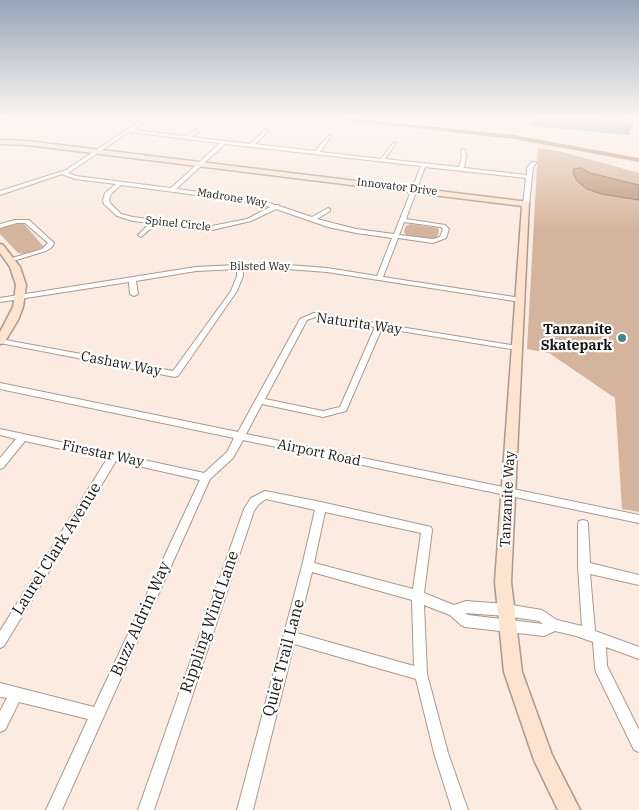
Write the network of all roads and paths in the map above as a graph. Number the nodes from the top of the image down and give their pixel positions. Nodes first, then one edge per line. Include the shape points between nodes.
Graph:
1 (93, 155) edge
2 (122, 155) edge
3 (211, 155) edge
4 (343, 155) edge
5 (386, 155) edge
6 (464, 155) edge
7 (383, 159) junction
8 (534, 163) dead end
9 (201, 164) junction
10 (424, 164) junction
11 (461, 168) junction
12 (63, 173) junction
13 (530, 177) junction
14 (120, 182) junction
15 (173, 189) junction
16 (414, 189) junction
17 (0, 193) edge
18 (526, 204) junction
19 (276, 206) junction
20 (328, 210) dead end
21 (313, 219) junction
22 (404, 220) junction
23 (155, 222) junction
24 (0, 226) edge
25 (141, 235) dead end
26 (397, 236) junction
27 (1, 250) edge
28 (11, 260) junction
29 (240, 266) junction
30 (380, 277) junction
31 (132, 279) junction
32 (134, 294) dead end
33 (20, 297) junction
34 (0, 300) edge
35 (520, 300) junction
36 (379, 326) junction
37 (0, 341) edge
38 (517, 348) junction
39 (0, 386) edge
40 (260, 401) junction
41 (0, 432) edge
42 (241, 437) junction
43 (23, 438) junction
44 (114, 456) junction
45 (0, 465) edge
46 (206, 477) junction
47 (508, 492) junction
48 (321, 506) junction
49 (639, 519) edge
50 (583, 524) dead end
51 (308, 566) junction
52 (584, 566) junction
53 (639, 580) edge
54 (418, 596) junction
55 (506, 618) junction
56 (289, 637) junction
57 (594, 637) junction
58 (0, 642) edge
59 (639, 653) edge
60 (421, 674) junction
61 (0, 690) edge
62 (16, 694) junction
63 (98, 714) junction
64 (0, 725) edge
65 (639, 745) edge
66 (54, 810) edge
67 (146, 810) edge
68 (245, 810) edge
69 (460, 810) edge
70 (569, 810) edge

1 - 12 street
2 - 9 street, Innovator Drive
3 - 9 street
4 - 7 street
5 - 7 street
6 - 11 street
7 - 10 street
8 - 13 street, Tanzanite Way
9 - 15 street
9 - 16 street, Innovator Drive
10 - 11 street
10 - 16 street
11 - 13 street
12 - 14 street, Madrone Way
12 - 17 street
13 - 18 street, Tanzanite Way
14 - 15 street, Madrone Way
14 - 23 street, Spinel Circle via 106,196 109,208 126,217
15 - 19 street, Madrone Way
16 - 18 street, Innovator Drive
16 - 22 street
18 - 35 street, Tanzanite Way
19 - 21 street, Madrone Way
19 - 23 street, Spinel Circle via 249,220 223,227
20 - 21 street
21 - 26 street, Madrone Way via 342,228
22 - 26 street
22 - 26 street, Madrone Way via 440,225 446,229 443,238 433,241
23 - 25 street
24 - 28 street via 27,220 51,243 44,250
26 - 30 street
27 - 28 street
28 - 33 street via 19,276
29 - 30 street, Bilsted Way via 301,267
29 - 31 street, Bilsted Way
29 - 37 street, Cashaw Way via 234,291 175,374
30 - 35 street, Bilsted Way
31 - 32 street
31 - 33 street, Bilsted Way
33 - 34 street, Bilsted Way
33 - 37 street
35 - 38 street, Tanzanite Way
36 - 38 street, Naturita Way
36 - 40 street, Naturita Way via 314,315 304,319
36 - 40 street via 343,409 323,414
38 - 47 street, Tanzanite Way
39 - 42 street, Airport Road
40 - 42 street, Naturita Way
41 - 43 street, Firestar Way
42 - 46 street, Buzz Aldrin Way via 230,455
42 - 47 street, Airport Road
43 - 44 street, Firestar Way
43 - 45 street
44 - 46 street, Firestar Way
44 - 58 street, Laurel Clark Avenue
46 - 63 street, Buzz Aldrin Way
47 - 49 street, Airport Road
47 - 55 street, Tanzanite Way via 503,582
48 - 51 street, Quiet Trail Lane
48 - 54 street via 426,530
48 - 67 street, Rippling Wind Lane via 265,495 249,509
50 - 52 street
51 - 54 street
51 - 56 street, Quiet Trail Lane
52 - 53 street
52 - 57 street
54 - 55 street via 454,611 465,621
54 - 60 street
55 - 57 street via 544,630 554,625
55 - 70 street, Tanzanite Way via 512,672 544,760
56 - 60 street
56 - 68 street, Quiet Trail Lane
57 - 59 street
57 - 65 street via 601,667
60 - 69 street via 441,753
61 - 62 street
62 - 63 street
62 - 64 street
63 - 66 street, Buzz Aldrin Way

